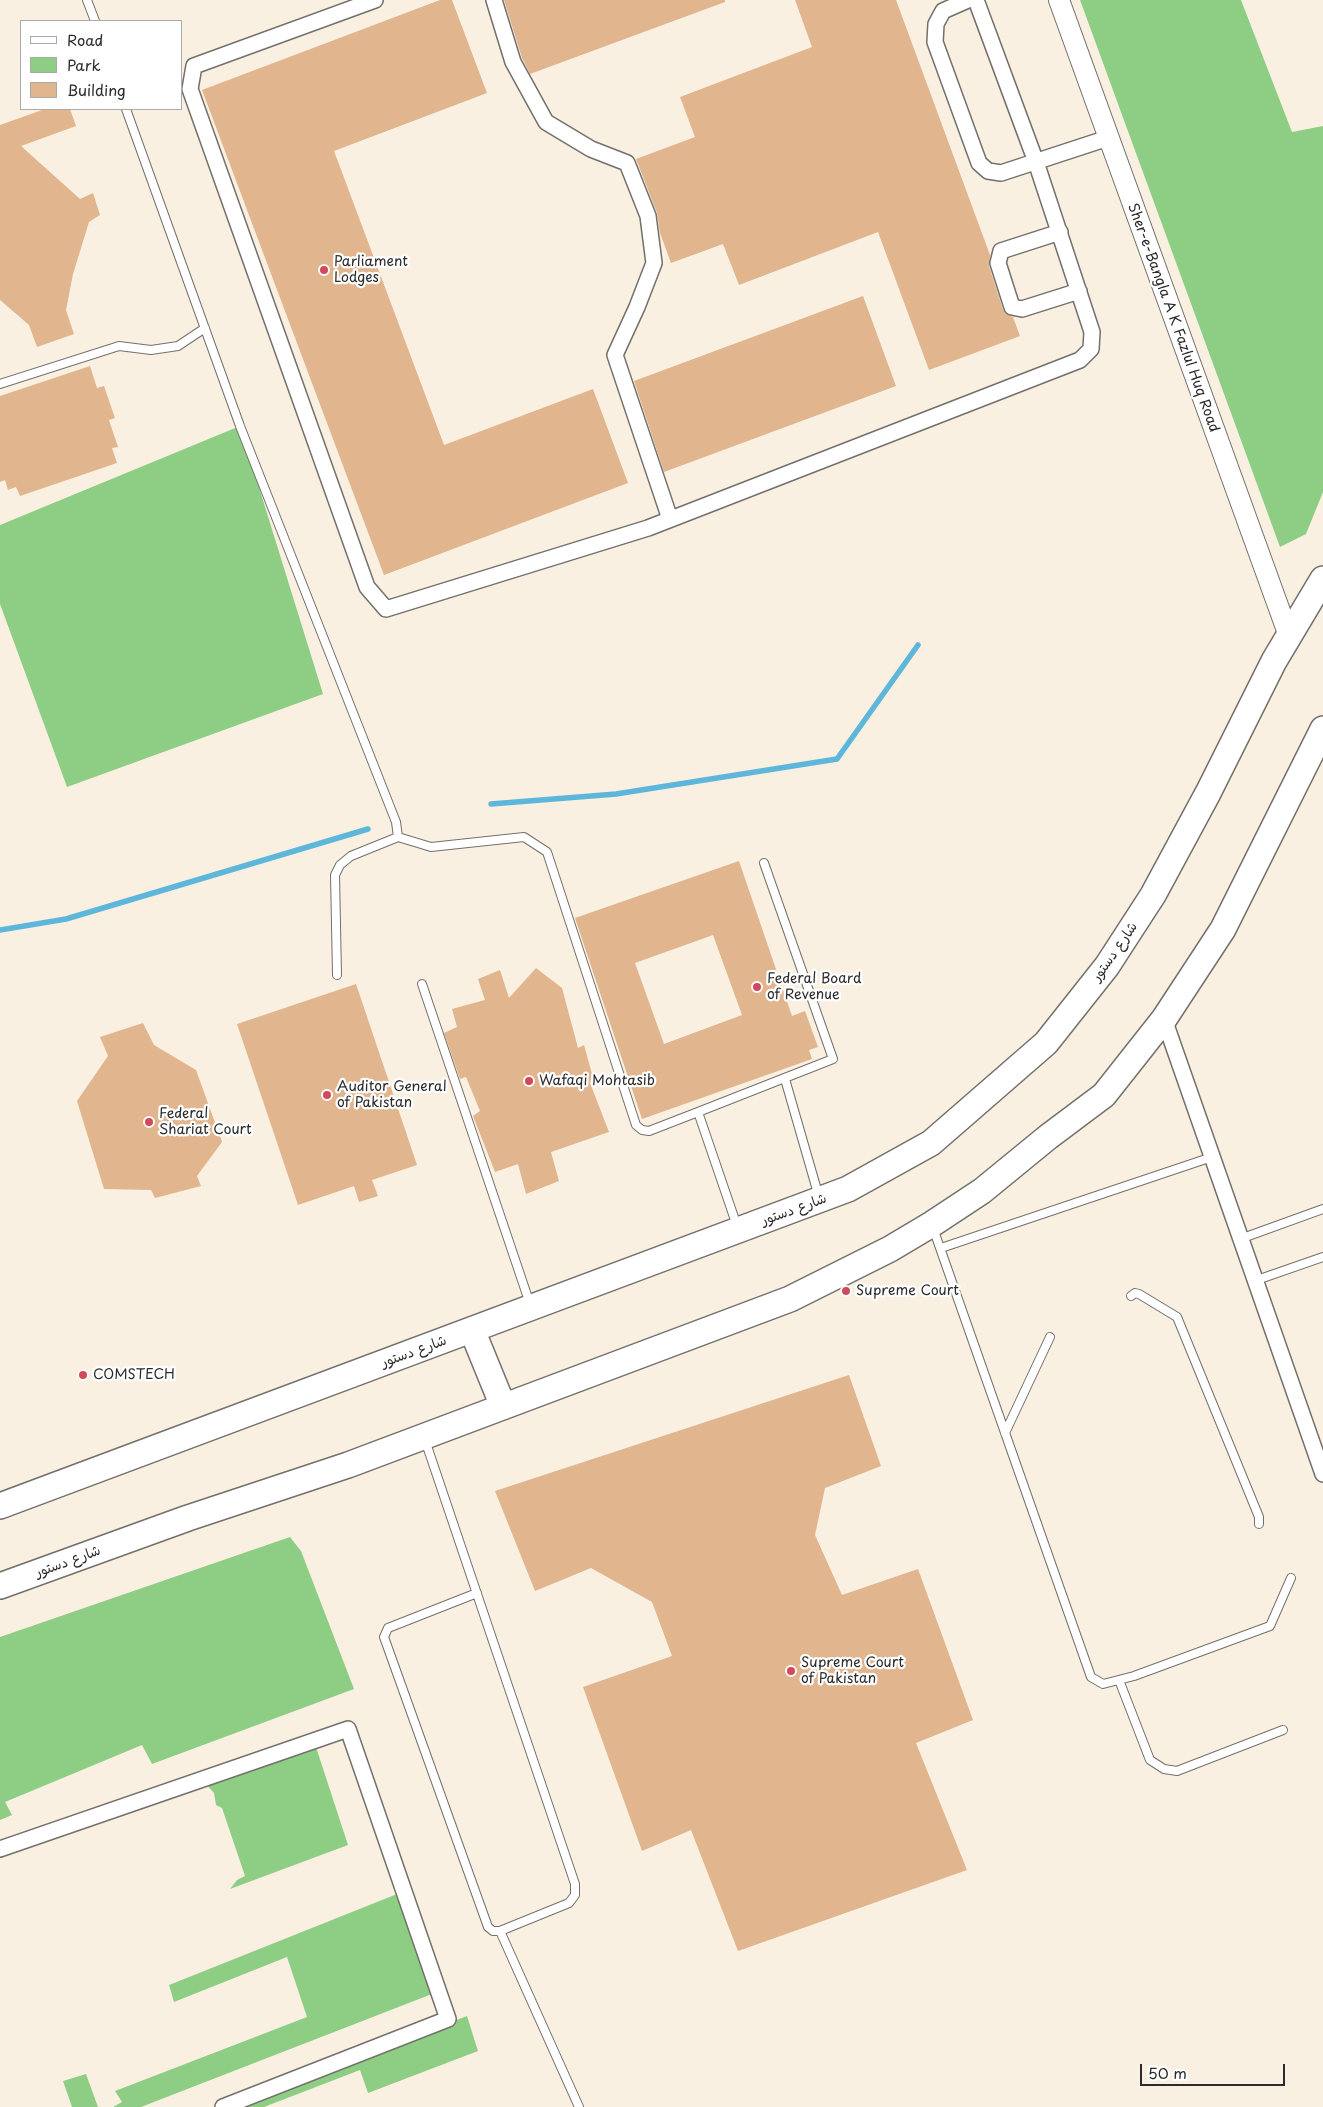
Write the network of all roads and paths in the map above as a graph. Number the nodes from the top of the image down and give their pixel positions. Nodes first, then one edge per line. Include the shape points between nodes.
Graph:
1 (87, 0) edge
2 (375, 0) edge
3 (494, 0) edge
4 (968, 0) edge
5 (976, 0) edge
6 (1058, 0) edge
7 (95, 20) edge
8 (126, 110) edge
9 (1108, 138) junction
10 (1036, 162) junction
11 (1060, 232) junction
12 (1079, 291) junction
13 (205, 328) junction
14 (0, 384) edge
15 (670, 519) junction
16 (1323, 579) edge
17 (1289, 636) junction
18 (1323, 728) edge
19 (398, 837) junction
20 (764, 863) dead end
21 (337, 975) dead end
22 (422, 984) dead end
23 (1164, 1020) junction
24 (785, 1079) junction
25 (698, 1112) junction
26 (1212, 1157) junction
27 (820, 1200) junction
28 (1323, 1209) edge
29 (932, 1224) junction
30 (739, 1230) junction
31 (1240, 1239) junction
32 (941, 1248) junction
33 (1323, 1257) edge
34 (1254, 1281) junction
35 (1131, 1296) dead end
36 (532, 1308) junction
37 (472, 1330) junction
38 (1050, 1338) dead end
39 (503, 1406) junction
40 (1005, 1432) junction
41 (424, 1436) junction
42 (1323, 1474) edge
43 (0, 1506) edge
44 (1259, 1524) dead end
45 (1290, 1578) dead end
46 (0, 1586) edge
47 (476, 1593) junction
48 (1119, 1680) junction
49 (1283, 1730) dead end
50 (0, 1849) edge
51 (500, 1932) junction
52 (222, 2107) edge
53 (579, 2107) edge

1 - 7 lane
2 - 15 street via 194,66 190,89 367,588 386,609
3 - 15 street via 513,62 546,122 591,149 627,163 648,216 654,263 615,355
4 - 10 street via 943,12 936,24 935,42 979,163 988,171 1001,173
5 - 10 street
6 - 9 street, Sher-e-Bangla A K Fazlul Huq Road
8 - 13 lane
9 - 10 street
9 - 17 street, Sher-e-Bangla A K Fazlul Huq Road
10 - 11 street
11 - 12 street
11 - 12 street via 1001,251 998,263 1012,307 1022,309
12 - 15 street via 1092,332 1090,349 1080,360
13 - 14 lane via 178,346 151,350 119,346
13 - 19 lane via 240,426 396,822
16 - 17 main road, شارع دستور
17 - 27 main road, شارع دستور via 1153,895 1107,966 1046,1043 931,1143 848,1189
18 - 23 main road, شارع دستور via 1223,929
19 - 21 lane via 352,856 340,865 335,875
19 - 25 lane via 431,847 524,837 547,852 636,1125 650,1131
20 - 24 lane via 833,1059
22 - 36 lane
23 - 26 street
23 - 29 main road, شارع دستور via 1104,1095 982,1191
24 - 25 lane
24 - 27 lane
25 - 30 lane
26 - 31 street
26 - 32 lane
27 - 30 main road, شارع دستور
28 - 31 lane
29 - 32 lane
29 - 39 main road, شارع دستور via 790,1299
30 - 36 main road, شارع دستور
31 - 34 street
32 - 40 lane
33 - 34 lane
34 - 42 street
35 - 44 lane via 1139,1294 1176,1317 1259,1517
36 - 37 main road, شارع دستور
37 - 39 main road
37 - 43 main road, شارع دستور
38 - 40 lane
39 - 41 main road, شارع دستور
40 - 48 lane via 1091,1677 1103,1684
41 - 46 main road, شارع دستور
41 - 47 lane
45 - 48 lane via 1270,1626
47 - 51 lane via 575,1884 575,1895 569,1903
47 - 51 lane via 388,1628 384,1637 488,1927
48 - 49 lane via 1150,1760 1164,1769 1177,1771
50 - 52 street via 348,1729 448,2019
51 - 53 lane

